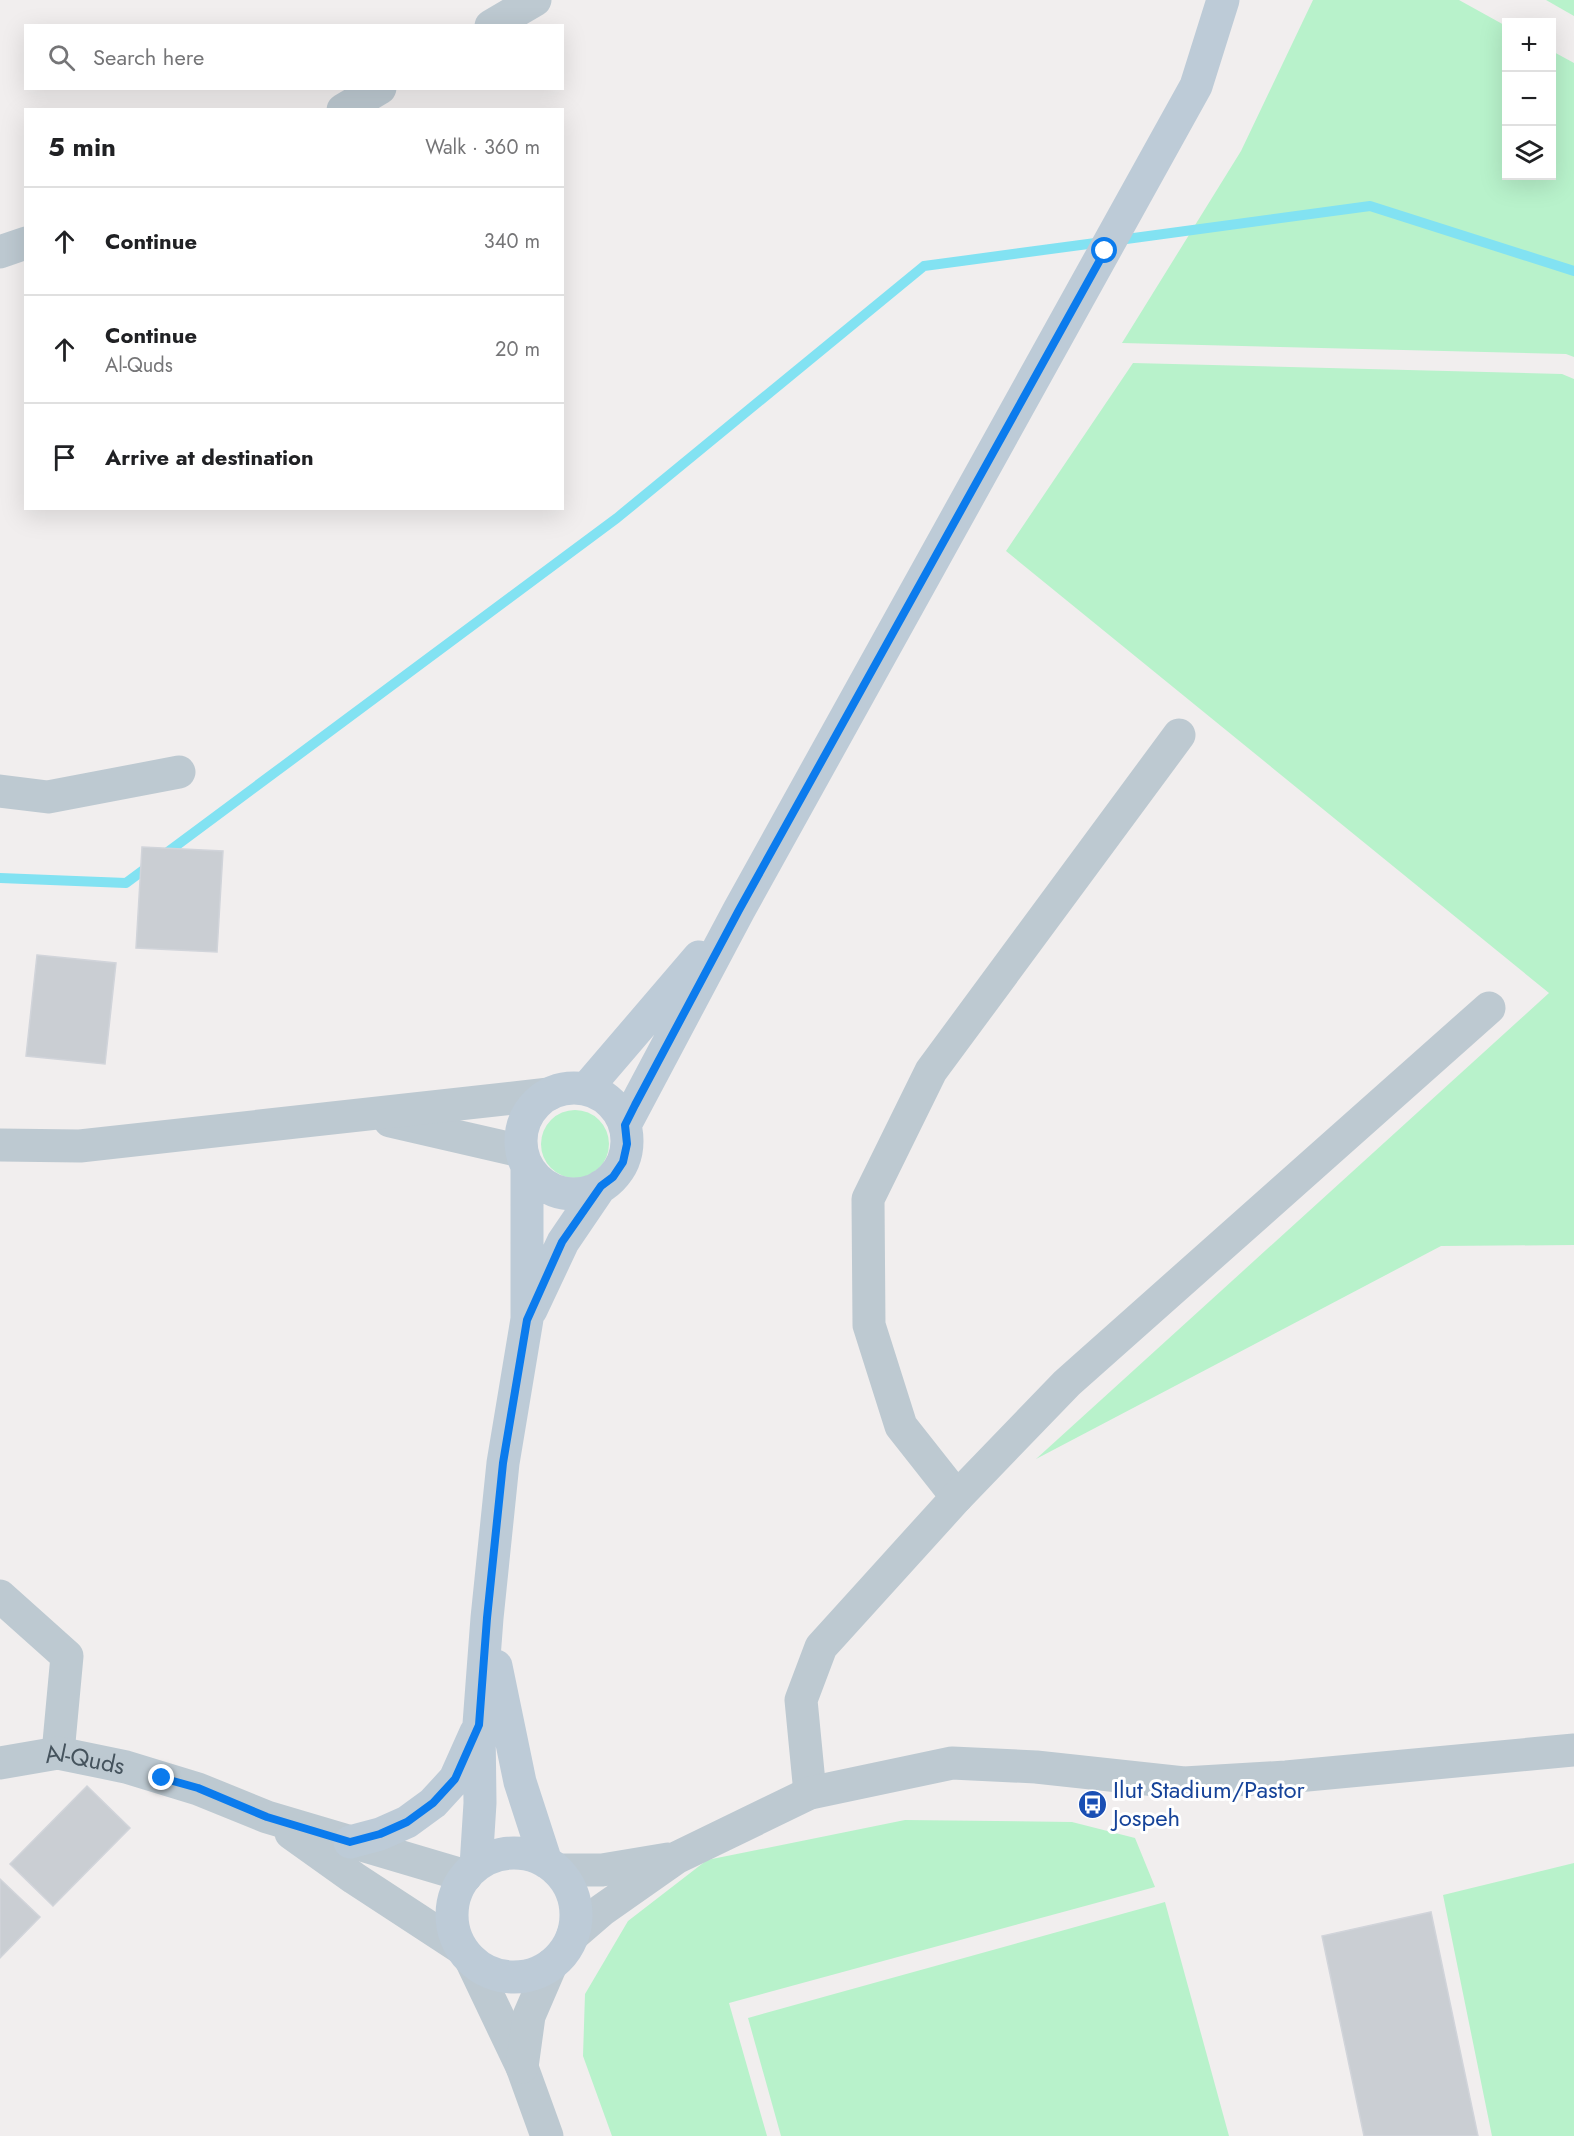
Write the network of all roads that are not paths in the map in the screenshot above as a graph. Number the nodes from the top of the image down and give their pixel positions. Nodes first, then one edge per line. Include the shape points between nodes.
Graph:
1 (535, 0) edge
2 (1223, 0) edge
3 (493, 24) edge
4 (377, 90) edge
5 (346, 108) edge
6 (24, 244) edge
7 (0, 252) edge
8 (1179, 735) dead end
9 (179, 772) dead end
10 (0, 791) edge
11 (739, 910) junction
12 (1489, 1008) dead end
13 (586, 1089) junction
14 (549, 1094) junction
15 (365, 1115) junction
16 (625, 1125) junction
17 (0, 1145) edge
18 (524, 1159) junction
19 (601, 1186) junction
20 (527, 1320) junction
21 (957, 1497) junction
22 (0, 1596) edge
23 (487, 1618) junction
24 (479, 1725) junction
25 (1574, 1750) edge
26 (58, 1753) junction
27 (0, 1763) edge
28 (810, 1793) junction
29 (267, 1817) junction
30 (350, 1842) junction
31 (676, 1858) junction
32 (551, 1866) junction
33 (471, 1871) junction
34 (573, 1935) junction
35 (466, 1954) junction
36 (551, 1965) junction
37 (522, 2067) junction
38 (547, 2136) edge

1 - 3 street
2 - 11 main road via 1196,86
4 - 5 street
6 - 7 street
8 - 21 street via 931,1071 868,1199 869,1325 901,1426
9 - 10 street via 48,796
11 - 13 main road
11 - 16 main road
12 - 21 street via 1067,1383
13 - 14 main road
13 - 16 main road via 603,1096
14 - 15 street
14 - 18 main road via 525,1119 520,1135
15 - 17 street via 80,1146
15 - 18 street
16 - 19 main road via 627,1144 623,1162
18 - 19 main road via 537,1180 551,1190 584,1193
18 - 20 main road
19 - 20 main road via 562,1242
20 - 23 main road via 503,1463
21 - 28 street via 821,1647 801,1700
22 - 26 street via 67,1656
23 - 24 main road
23 - 32 main road via 520,1782
24 - 30 main road via 455,1779 433,1803 407,1822
24 - 33 main road via 480,1803
25 - 28 street via 1185,1783 1036,1767 952,1763
26 - 27 street, Al-Quds
26 - 29 street, Al-Quds via 198,1788
28 - 31 street
29 - 30 street
29 - 35 street
30 - 33 street
31 - 32 street via 602,1870
31 - 34 street
32 - 33 main road via 528,1855 510,1853 492,1857
32 - 34 main road via 573,1894
33 - 35 main road via 456,1892 452,1911 453,1930
34 - 36 main road
35 - 36 main road via 485,1970 501,1976 518,1977
35 - 37 street
36 - 37 street via 529,2016
37 - 38 street

